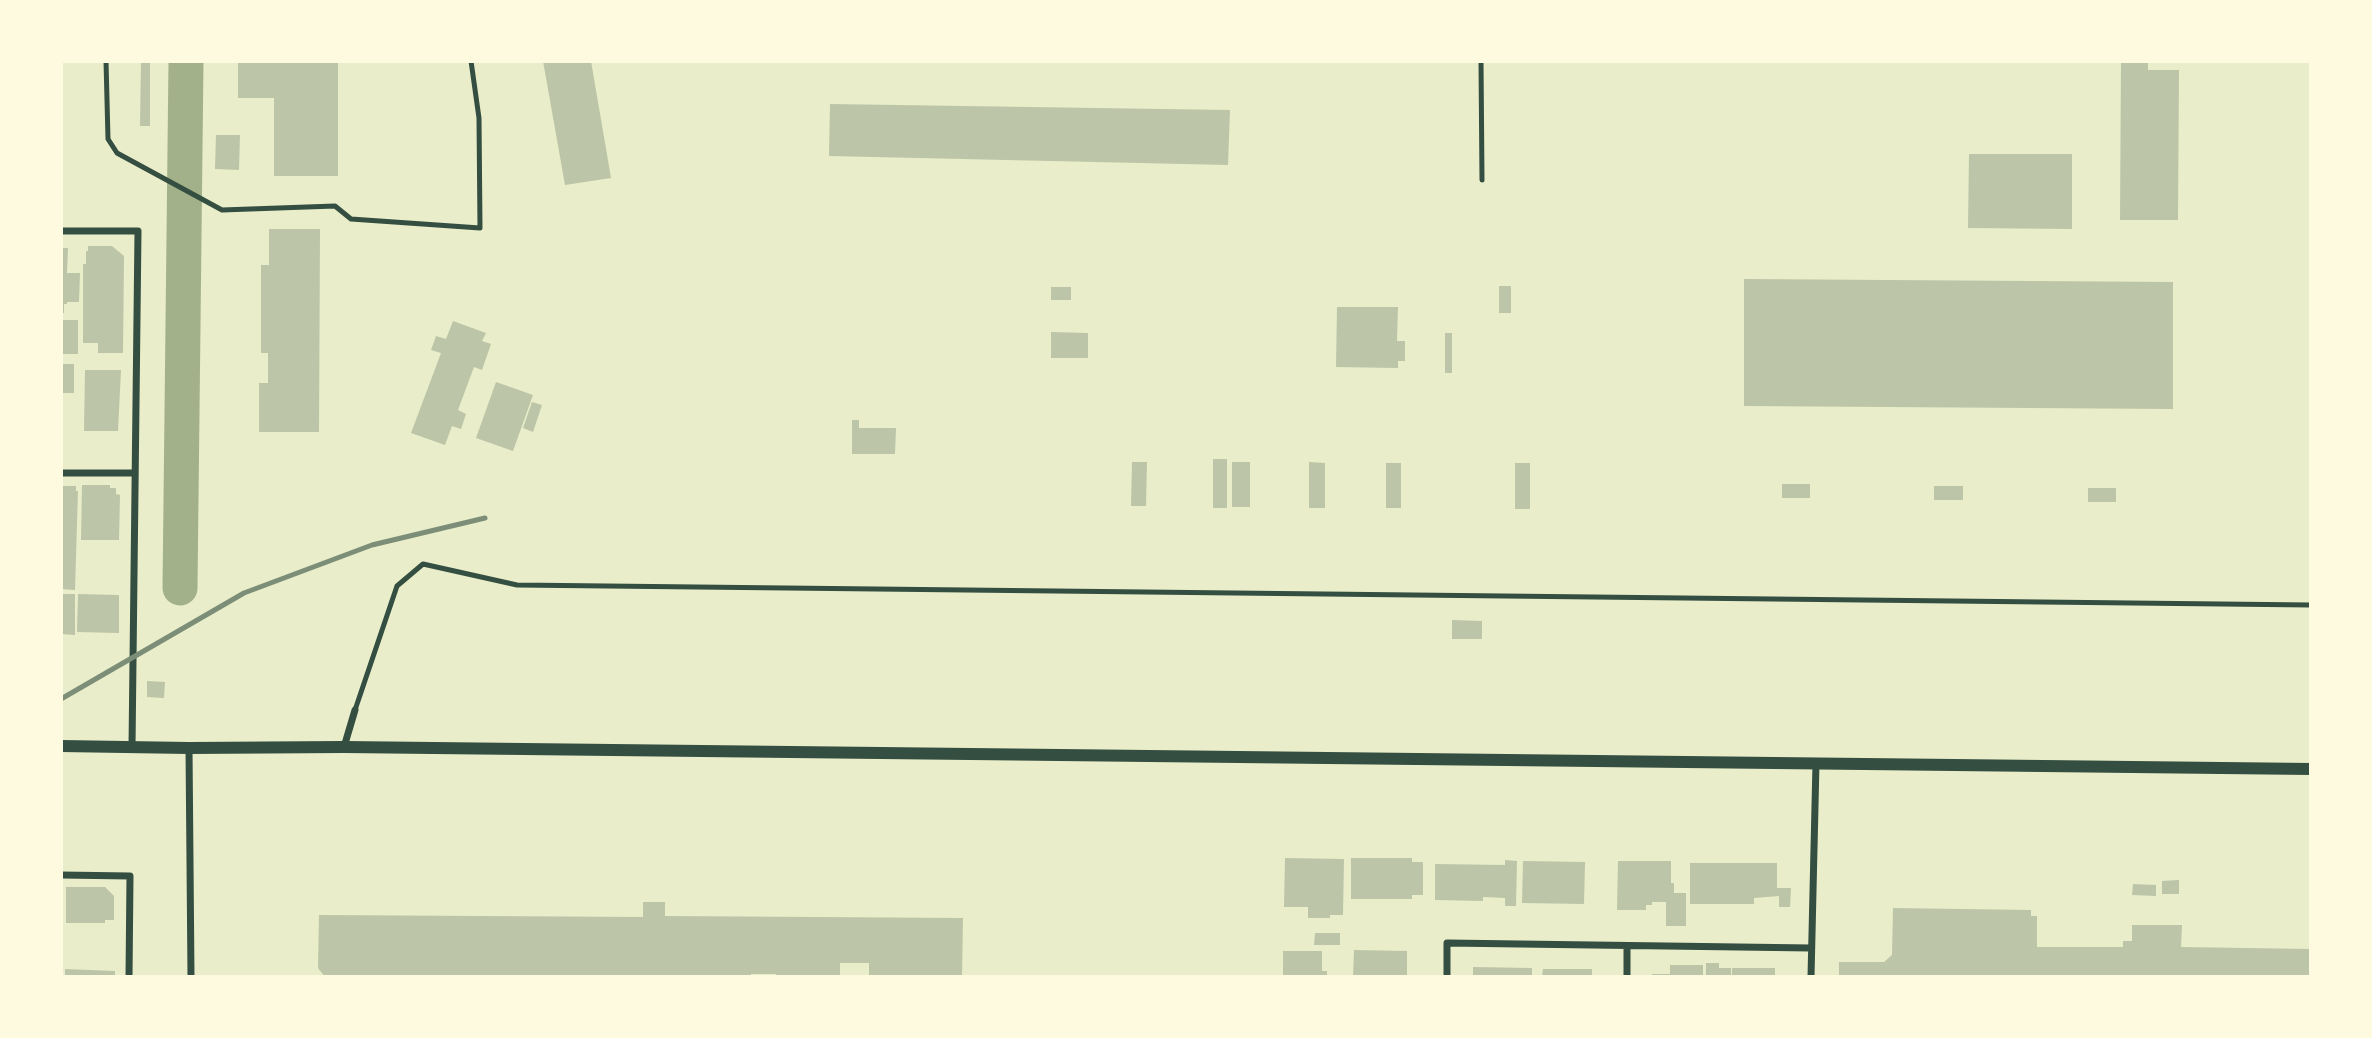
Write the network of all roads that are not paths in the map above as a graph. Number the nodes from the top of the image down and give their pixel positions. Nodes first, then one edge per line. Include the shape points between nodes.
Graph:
1 (106, 61) edge
2 (471, 61) edge
3 (1481, 61) edge
4 (1482, 180) dead end
5 (61, 231) edge
6 (61, 473) edge
7 (135, 473) junction
8 (2311, 605) edge
9 (355, 710) joint
10 (61, 746) edge
11 (132, 747) junction
12 (344, 747) junction
13 (188, 748) junction
14 (1816, 763) junction
15 (2311, 769) edge
16 (61, 875) edge
17 (1628, 946) junction
18 (1811, 948) junction
19 (129, 977) edge
20 (191, 977) edge
21 (1447, 977) edge
22 (1628, 977) edge
23 (1811, 977) edge

1 - 2 lane via 108,139 117,153 222,210 335,206 351,219 480,228 479,118
3 - 4 lane
5 - 7 street via 138,231
6 - 7 street
7 - 11 street
8 - 9 lane via 517,585 423,564 397,586
9 - 12 street
10 - 11 street
11 - 13 street
12 - 13 street
12 - 14 street
13 - 20 street
14 - 15 street
14 - 18 street
16 - 19 street via 130,876
17 - 18 street
17 - 21 street via 1447,943
17 - 22 street
18 - 23 street

